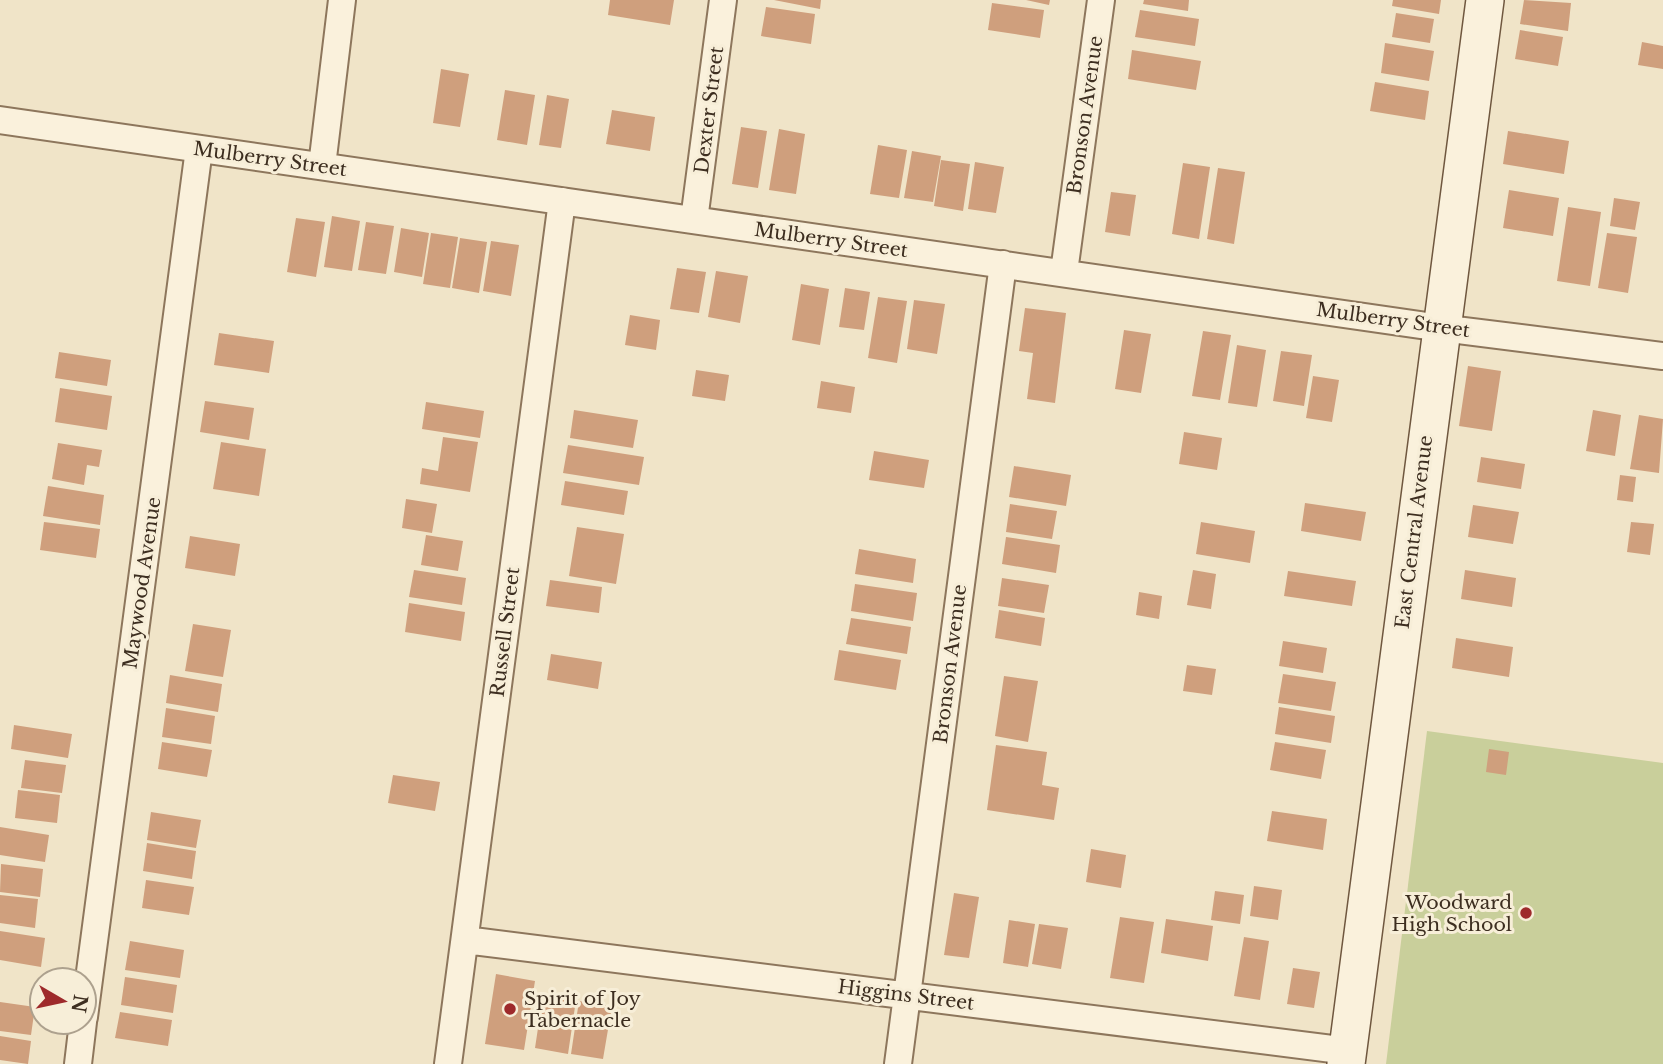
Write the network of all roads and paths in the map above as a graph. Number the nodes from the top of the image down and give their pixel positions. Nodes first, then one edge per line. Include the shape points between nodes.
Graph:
1 (341, 0) edge
2 (723, 0) edge
3 (1101, 0) edge
4 (1485, 0) edge
5 (0, 120) edge
6 (199, 149) junction
7 (322, 166) junction
8 (562, 201) junction
9 (694, 220) junction
10 (1003, 264) junction
11 (1064, 272) junction
12 (1441, 328) junction
13 (1663, 356) edge
14 (465, 940) junction
15 (91, 966) edge
16 (907, 995) junction
17 (82, 1036) edge
18 (1347, 1057) edge
19 (78, 1064) edge
20 (449, 1064) edge
21 (898, 1064) edge

1 - 7 street
2 - 9 street, Dexter Street
3 - 11 street, Bronson Avenue
4 - 12 street, East Central Avenue
5 - 6 street, Mulberry Street
6 - 7 street, Mulberry Street
6 - 15 street, Maywood Avenue
7 - 8 street, Mulberry Street
8 - 9 street, Mulberry Street
8 - 14 street, Russell Street
9 - 10 street, Mulberry Street
10 - 11 street, Mulberry Street
10 - 16 street, Bronson Avenue
11 - 12 street, Mulberry Street
12 - 13 street, Mulberry Street
12 - 18 street, East Central Avenue
14 - 16 street, Higgins Street
14 - 20 street, Russell Street
16 - 18 street, Higgins Street
16 - 21 street, Bronson Avenue
17 - 19 street, Maywood Avenue

